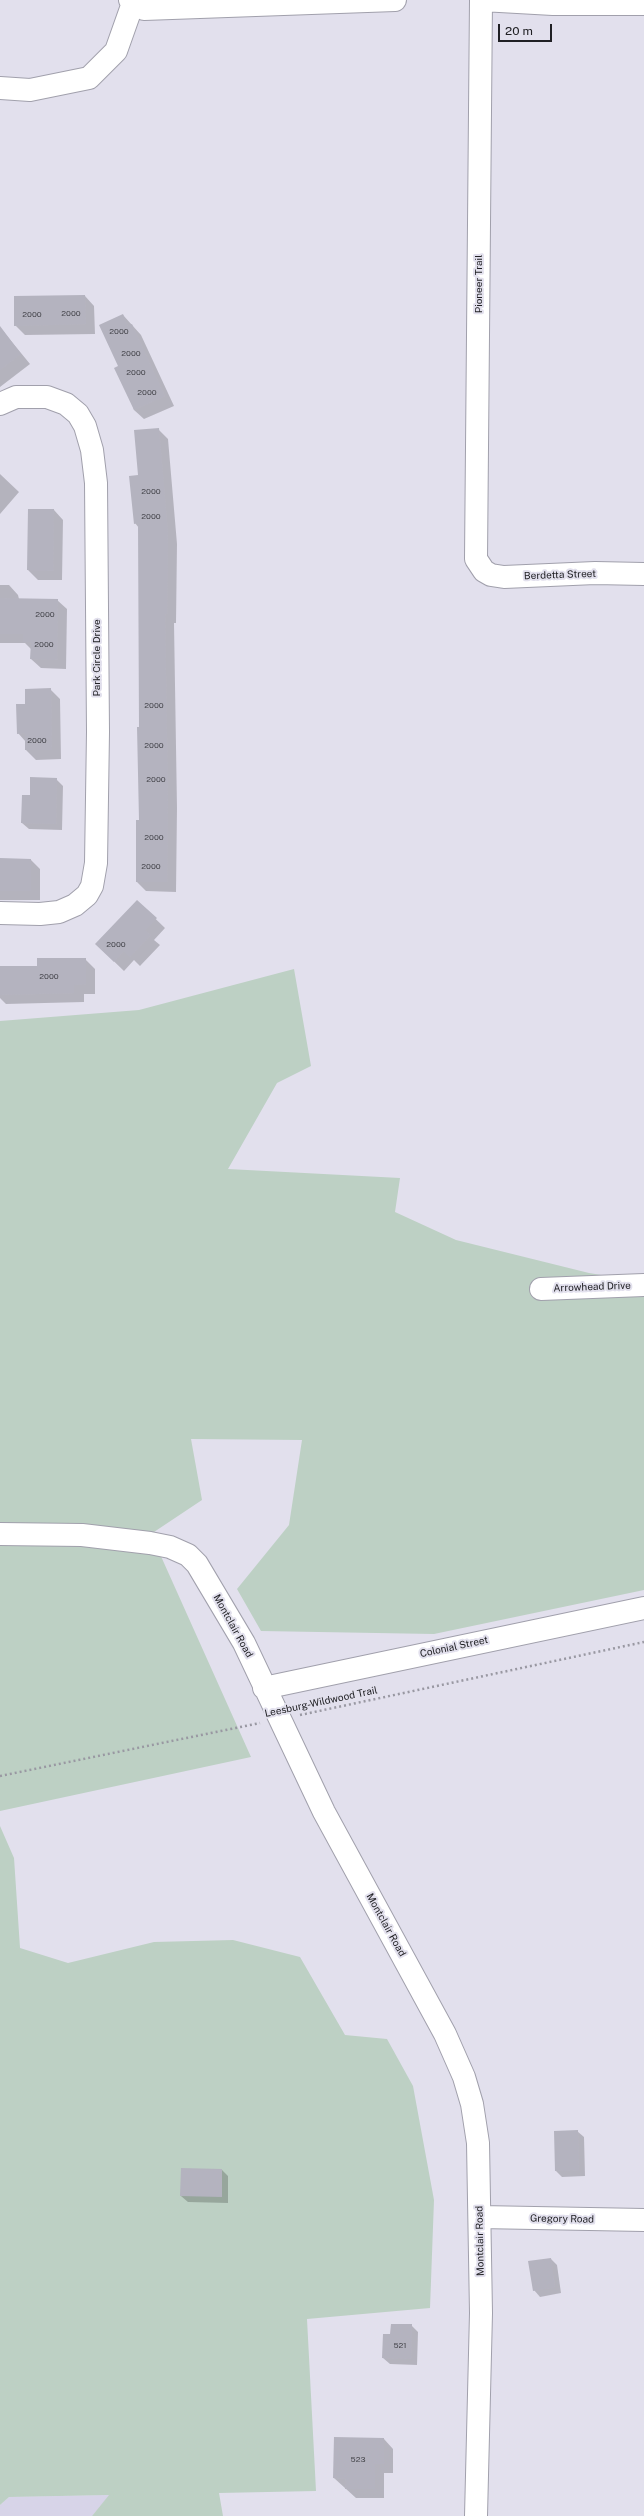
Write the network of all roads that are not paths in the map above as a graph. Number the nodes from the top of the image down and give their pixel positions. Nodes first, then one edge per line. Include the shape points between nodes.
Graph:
1 (395, 0) edge
2 (481, 0) edge
3 (132, 1) edge
4 (644, 4) edge
5 (0, 88) edge
6 (0, 404) edge
7 (480, 567) joint
8 (644, 574) edge
9 (0, 913) edge
10 (644, 1285) edge
11 (541, 1289) dead end
12 (0, 1534) edge
13 (644, 1608) edge
14 (264, 1688) junction
15 (480, 2217) junction
16 (644, 2220) edge
17 (476, 2516) edge

1 - 3 street via 144,9
2 - 4 street via 553,4
2 - 7 street, Pioneer Trail via 476,558
3 - 5 street via 116,51 88,78 30,90
6 - 9 street, Park Circle Drive via 16,397 47,398 66,404 78,414 87,432 96,483 98,732 96,864 92,886 87,895 75,905 59,912
7 - 8 street, Berdetta Street via 491,575 504,577 595,573
10 - 11 street, Arrowhead Drive
12 - 14 street, Montclair Road via 82,1534 170,1547 188,1555 197,1564 244,1643
13 - 14 street, Colonial Street
14 - 15 street, Montclair Road via 324,1812 446,2034 464,2077 472,2104 478,2143
15 - 16 street, Gregory Road
15 - 17 street, Montclair Road via 481,2313

